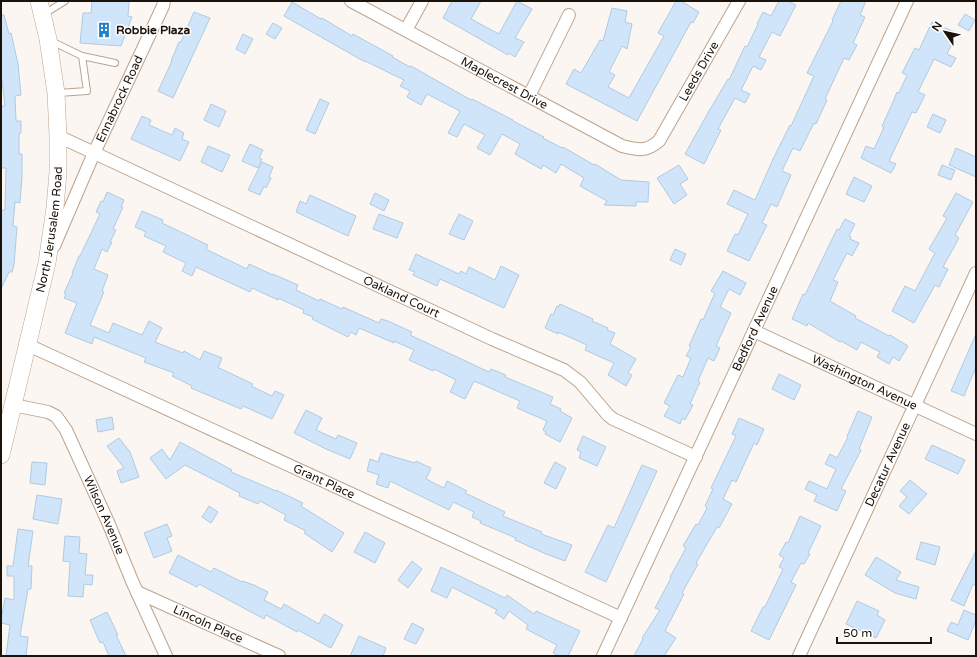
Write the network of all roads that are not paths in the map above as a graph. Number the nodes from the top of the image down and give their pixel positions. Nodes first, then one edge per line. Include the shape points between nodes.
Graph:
1 (64, 1) edge
2 (164, 1) edge
3 (351, 1) edge
4 (422, 1) edge
5 (739, 1) edge
6 (907, 1) edge
7 (41, 8) edge
8 (569, 15) dead end
9 (406, 30) junction
10 (48, 39) junction
11 (82, 56) junction
12 (115, 63) dead end
13 (56, 93) junction
14 (529, 96) junction
15 (58, 136) junction
16 (659, 141) joint
17 (94, 153) junction
18 (47, 263) junction
19 (976, 273) edge
20 (754, 331) junction
21 (28, 345) junction
22 (13, 405) junction
23 (915, 406) junction
24 (976, 434) edge
25 (1, 455) edge
26 (696, 457) junction
27 (137, 592) junction
28 (621, 618) junction
29 (166, 656) edge
30 (279, 656) edge
31 (604, 656) edge
32 (799, 656) edge

1 - 7 lane
2 - 17 street, Ennabrock Road
3 - 9 street, Maplecrest Drive
4 - 9 street
5 - 16 street, Leeds Drive
6 - 20 street, Bedford Avenue
7 - 10 main road, North Jerusalem Road
8 - 14 street
9 - 14 street, Maplecrest Drive
10 - 11 lane
10 - 13 main road, North Jerusalem Road
11 - 12 lane
11 - 13 lane via 87,91
13 - 15 main road, North Jerusalem Road
14 - 16 street, Maplecrest Drive via 622,146 648,148
15 - 17 street, Ennabrock Road
15 - 18 main road, North Jerusalem Road via 55,208
17 - 18 street, Ennabrock Road
17 - 26 street, Oakland Court via 492,339 564,370 580,382 613,419
18 - 21 main road, North Jerusalem Road
19 - 23 street, Decatur Avenue
20 - 23 street, Washington Avenue
20 - 26 street, Bedford Avenue
21 - 22 main road, North Jerusalem Road
21 - 28 street, Grant Place
22 - 25 main road, North Jerusalem Road
22 - 27 street, Wilson Avenue via 48,412 56,416 66,430
23 - 24 street, Washington Avenue
23 - 32 street, Decatur Avenue
26 - 28 street, Bedford Avenue
27 - 29 street, Wilson Avenue
27 - 30 street, Lincoln Place
28 - 31 street, Bedford Avenue

